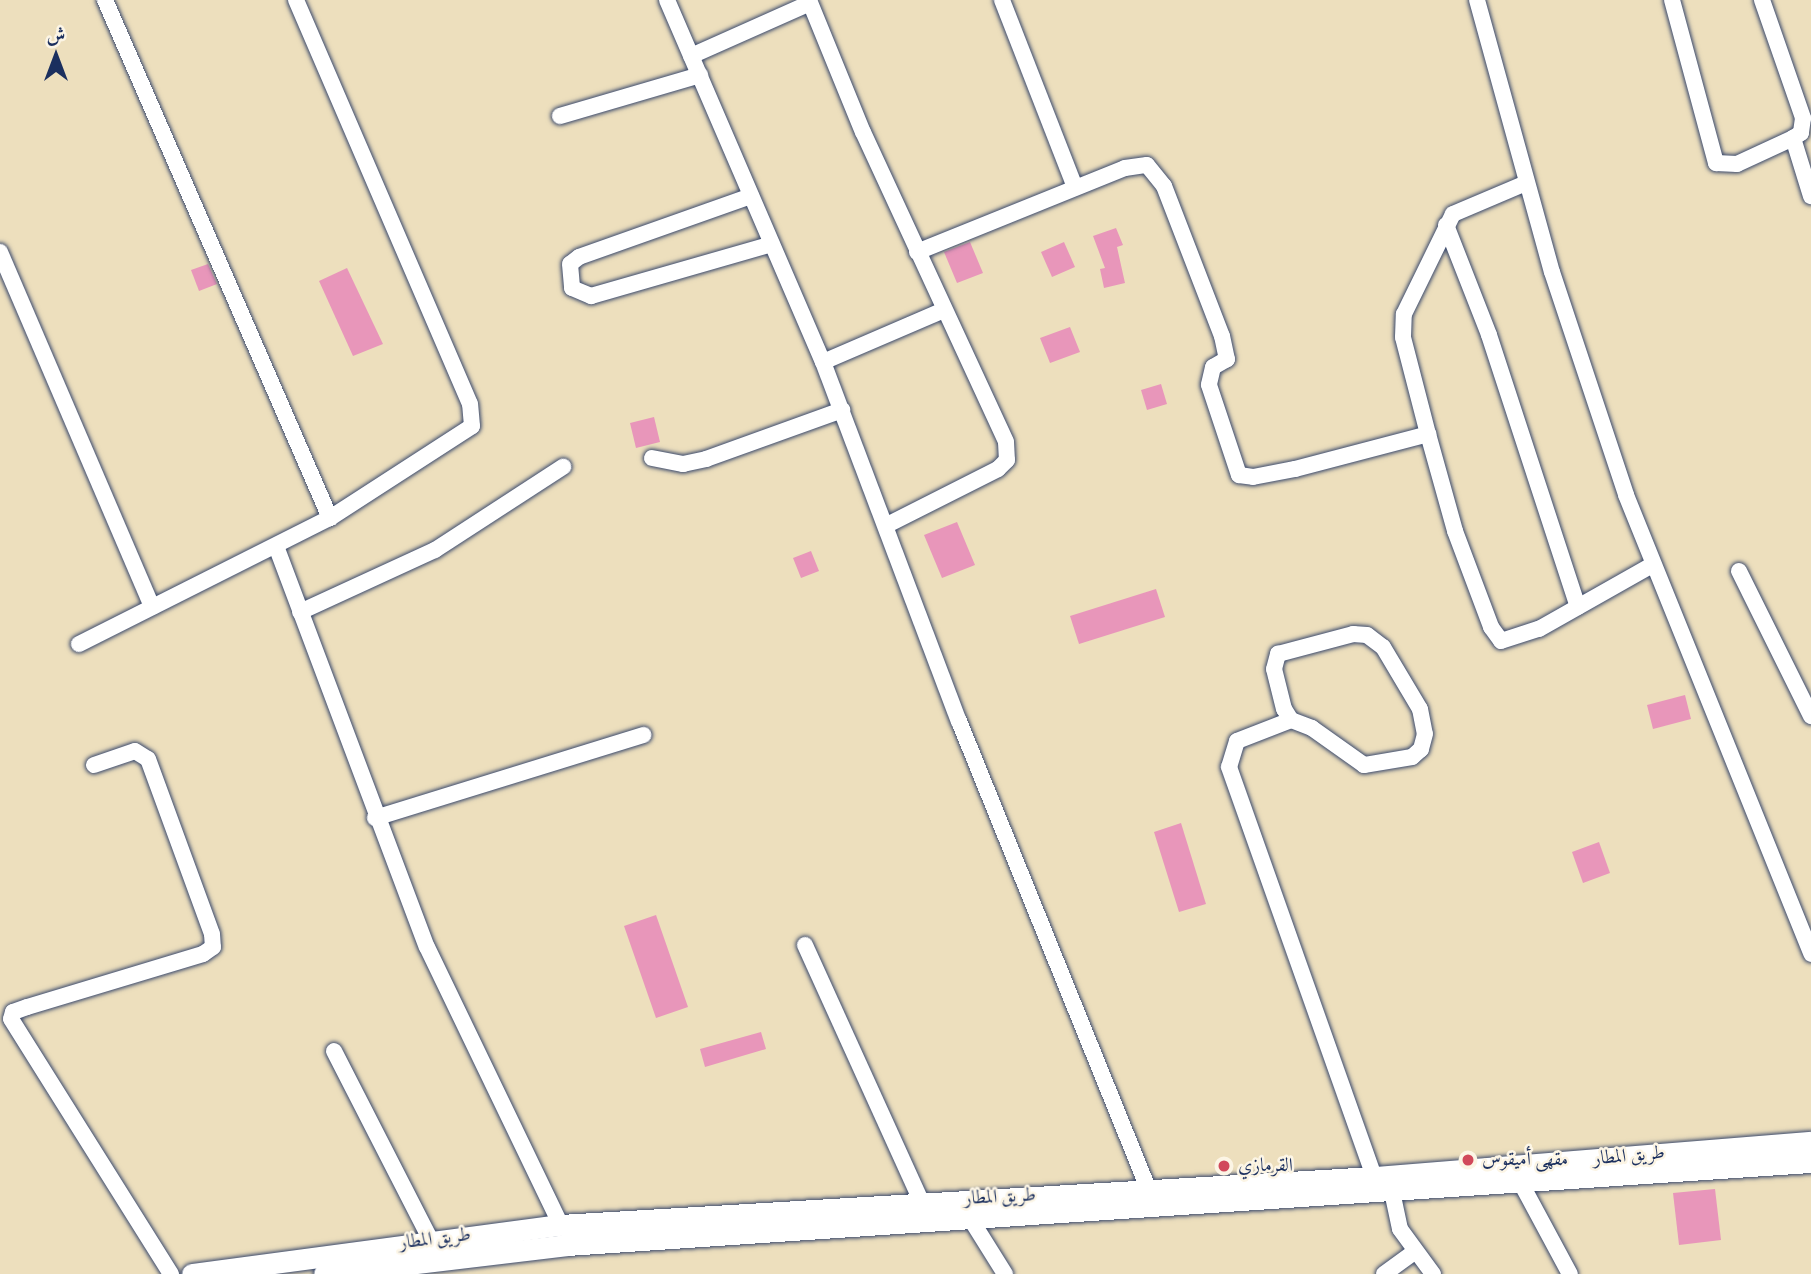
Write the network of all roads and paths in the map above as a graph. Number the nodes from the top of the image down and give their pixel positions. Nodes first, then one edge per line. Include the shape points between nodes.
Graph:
1 (105, 0) edge
2 (296, 0) edge
3 (667, 0) edge
4 (1002, 0) edge
5 (1477, 0) edge
6 (1671, 0) edge
7 (1762, 0) edge
8 (810, 2) edge
9 (691, 56) junction
10 (700, 75) junction
11 (560, 116) dead end
12 (1793, 138) junction
13 (1526, 183) junction
14 (1075, 187) junction
15 (751, 196) junction
16 (1811, 196) edge
17 (1446, 225) junction
18 (772, 244) junction
19 (0, 252) edge
20 (917, 252) junction
21 (944, 310) junction
22 (823, 362) junction
23 (842, 410) junction
24 (1428, 434) junction
25 (652, 458) dead end
26 (563, 467) dead end
27 (330, 518) junction
28 (887, 525) junction
29 (276, 546) junction
30 (1652, 565) junction
31 (1739, 571) dead end
32 (152, 607) junction
33 (1578, 607) junction
34 (300, 612) junction
35 (79, 644) dead end
36 (1811, 716) edge
37 (1291, 720) junction
38 (643, 735) dead end
39 (94, 765) dead end
40 (375, 818) junction
41 (805, 945) dead end
42 (1811, 954) edge
43 (334, 1051) dead end
44 (1811, 1142) edge
45 (1811, 1162) edge
46 (1385, 1182) junction
47 (1522, 1185) junction
48 (1148, 1188) junction
49 (921, 1201) junction
50 (970, 1218) junction
51 (718, 1224) junction
52 (561, 1225) junction
53 (431, 1248) junction
54 (1414, 1252) junction
55 (223, 1272) edge
56 (171, 1274) edge
57 (192, 1274) edge
58 (324, 1274) edge
59 (1005, 1274) edge
60 (1384, 1274) edge
61 (1433, 1274) edge
62 (1570, 1274) edge

1 - 27 street
2 - 27 street via 474,421 450,443
3 - 9 street
4 - 14 street
5 - 13 street
6 - 12 street via 1716,163 1737,164
7 - 12 street via 1803,118 1801,133
8 - 9 street
8 - 20 street
9 - 10 street
10 - 11 street
10 - 15 street
12 - 16 street
13 - 17 street via 1453,214
13 - 30 street via 1594,406
14 - 20 street
14 - 24 street via 1136,165 1154,168 1225,349 1227,359 1213,367 1209,385 1239,475 1295,469
15 - 18 street
15 - 18 street via 579,257 569,264 572,288 592,296
17 - 24 street via 1402,325
17 - 33 street via 1489,335
18 - 22 street
19 - 32 street
20 - 21 street
21 - 22 street
21 - 28 street via 1006,442 1007,460 984,478
22 - 23 street
23 - 25 street via 706,459 683,464
23 - 28 street
24 - 33 street via 1455,531 1497,638 1518,639
26 - 34 street via 435,550
27 - 29 street
28 - 48 street via 959,721
29 - 32 street
29 - 34 street
30 - 33 street
30 - 42 street
31 - 36 street
32 - 35 street
34 - 40 street
37 - 37 street via 1274,668 1278,654 1353,634 1367,635 1384,647 1420,709 1425,734 1421,749 1412,757 1364,765 1312,728
37 - 46 street via 1237,741 1230,767
38 - 40 street
39 - 56 street via 135,751 148,759 213,947 204,954 27,1007 13,1012 11,1019
40 - 52 street via 448,993
41 - 49 street
43 - 53 street
44 - 46 main road, طريق المطار
45 - 47 main road, طريق المطار
46 - 47 main road, طريق المطار
46 - 48 main road, طريق المطار
46 - 50 main road, طريق المطار
46 - 54 street via 1399,1230
47 - 62 street
48 - 49 main road, طريق المطار
49 - 51 main road, طريق المطار
50 - 51 main road, طريق المطار
50 - 59 street
51 - 52 main road, طريق المطار
51 - 53 main road, طريق المطار
52 - 53 main road, طريق المطار
53 - 55 main road, طريق المطار
53 - 58 main road, طريق المطار
54 - 60 street
54 - 61 street
55 - 57 main road, طريق المطار

